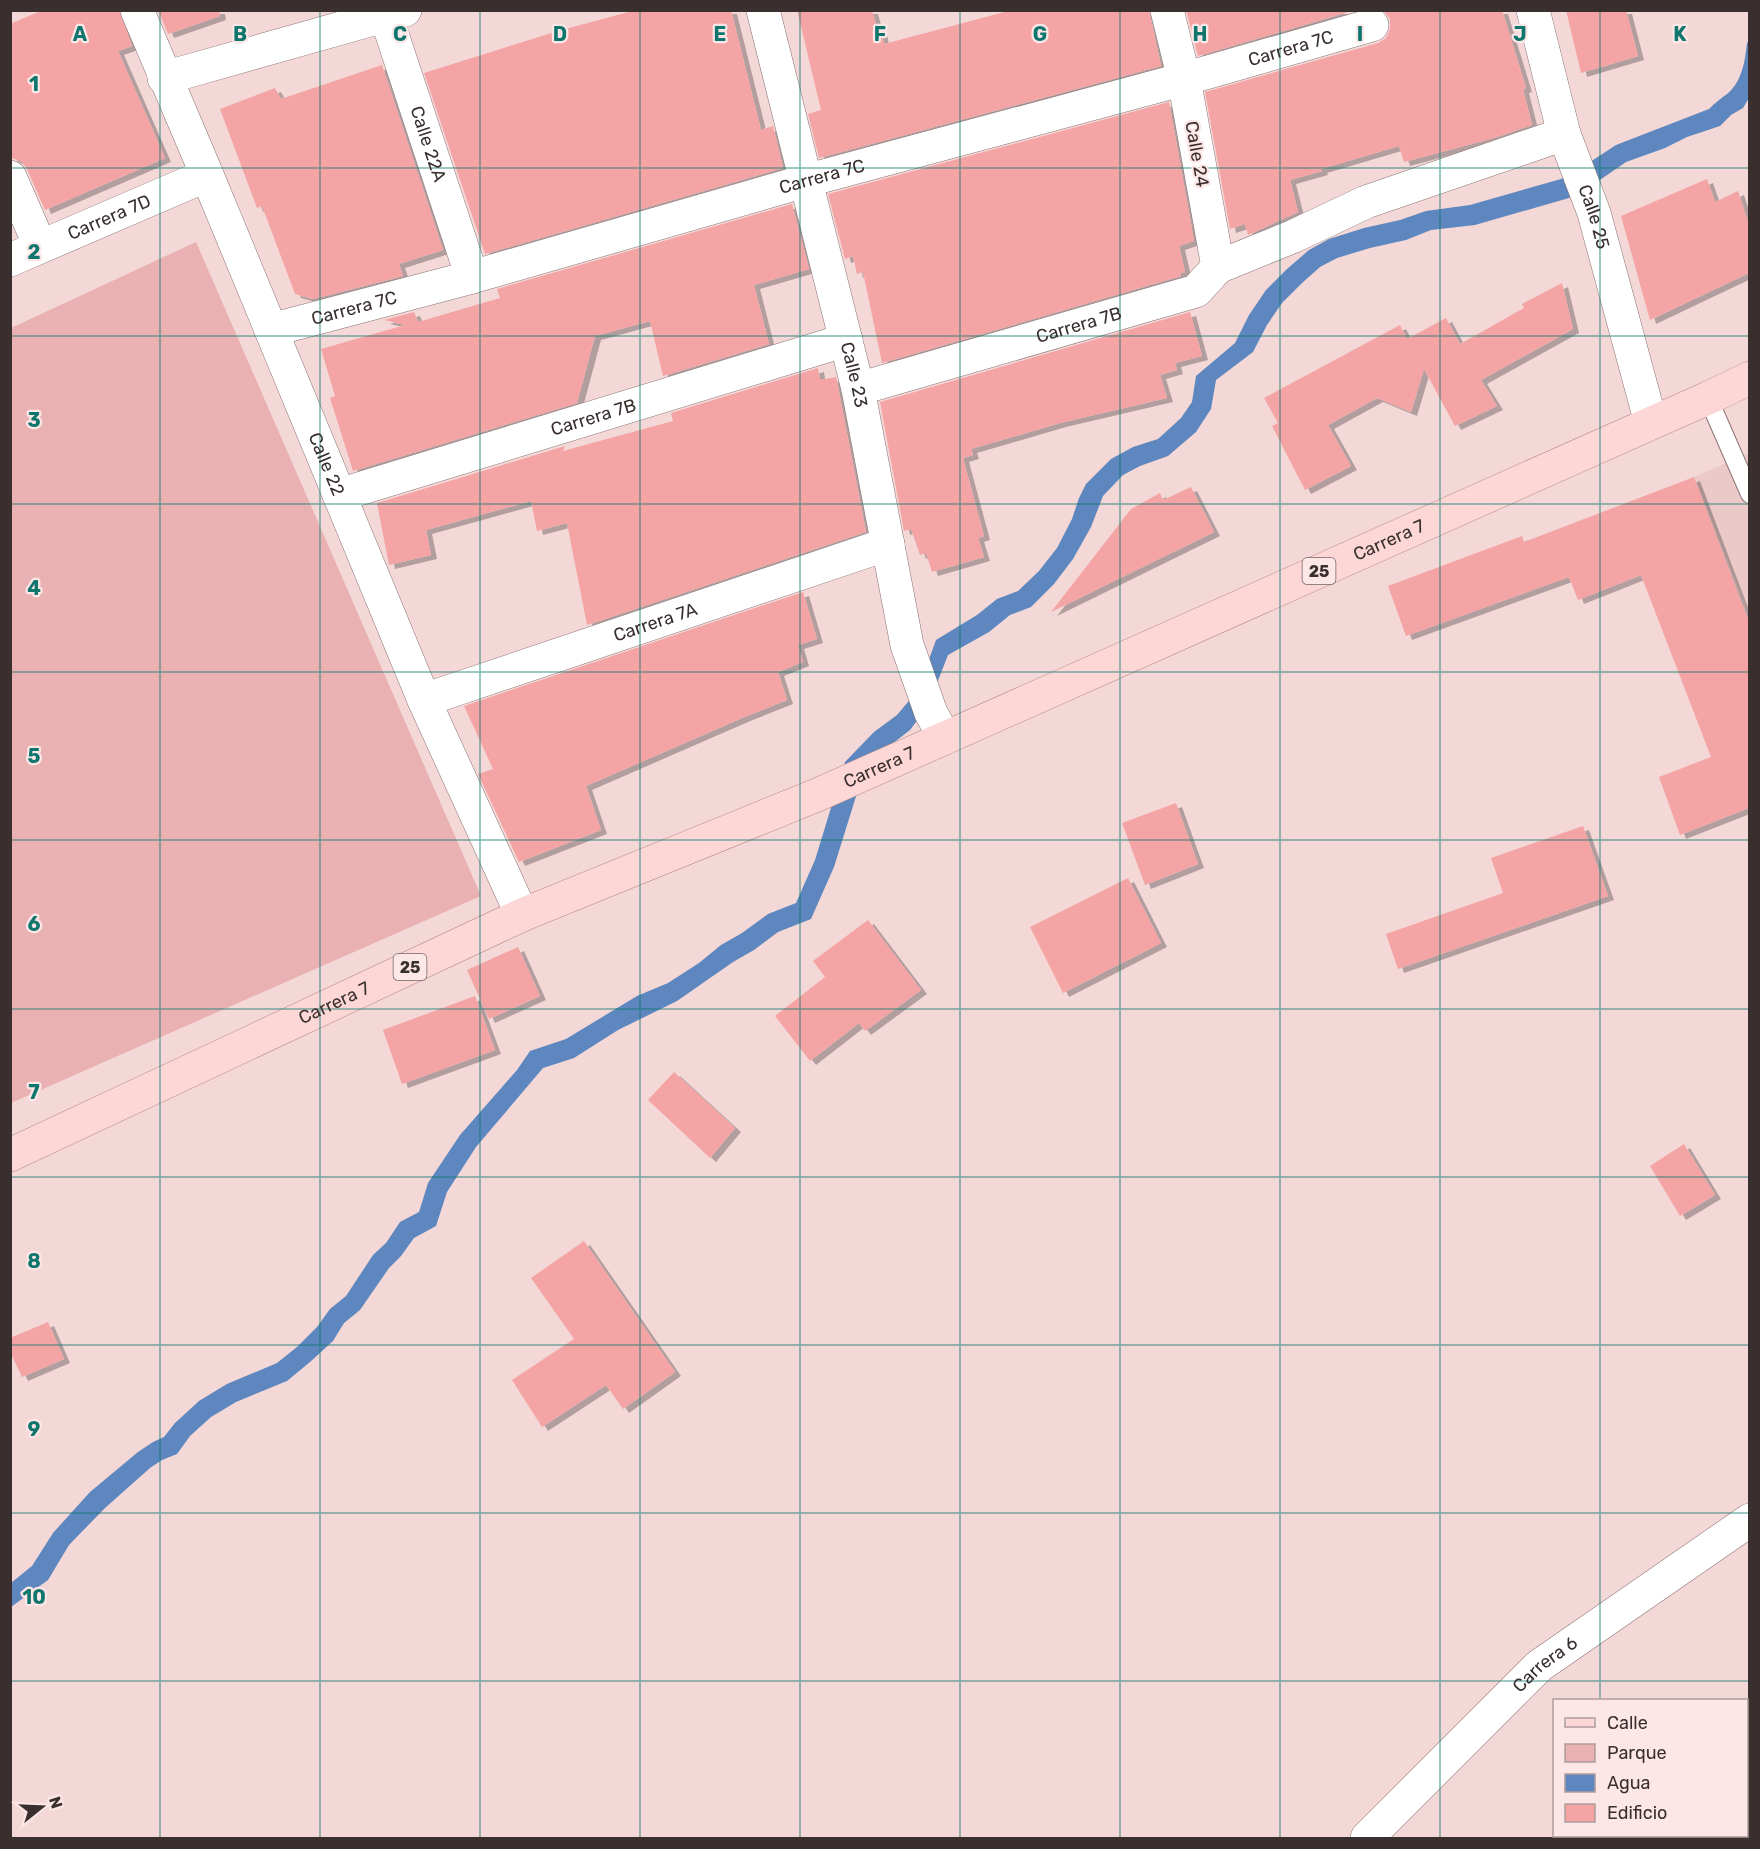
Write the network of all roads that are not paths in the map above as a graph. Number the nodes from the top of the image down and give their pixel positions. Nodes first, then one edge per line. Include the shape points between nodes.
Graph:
1 (137, 10) edge
2 (763, 10) edge
3 (1167, 10) edge
4 (1533, 10) edge
5 (392, 12) edge
6 (1372, 26) dead end
7 (165, 78) junction
8 (1184, 79) junction
9 (1567, 143) junction
10 (207, 175) junction
11 (10, 177) edge
12 (805, 181) junction
13 (40, 246) junction
14 (10, 260) edge
15 (1218, 267) junction
16 (472, 277) junction
17 (271, 330) junction
18 (846, 340) junction
19 (1749, 378) edge
20 (858, 389) junction
21 (1708, 398) junction
22 (1651, 423) junction
23 (1749, 494) edge
24 (339, 495) junction
25 (888, 544) junction
26 (424, 700) junction
27 (938, 725) junction
28 (522, 915) junction
29 (10, 1155) edge
30 (1749, 1520) edge
31 (1367, 1839) edge

1 - 7 street, Calle 22
2 - 12 street, Calle 23
3 - 8 street, Calle 24
4 - 9 street, Calle 25
5 - 7 street
5 - 16 street, Calle 22A
6 - 8 street, Carrera 7C
7 - 10 street, Calle 22
8 - 12 street, Carrera 7C
8 - 15 street, Calle 24
9 - 15 street via 1366,202
9 - 22 street, Calle 25 via 1594,213
10 - 13 street, Carrera 7D
10 - 17 street, Calle 22
11 - 13 street
12 - 16 street, Carrera 7C
12 - 18 street, Calle 23
13 - 14 street, Carrera 7D
15 - 20 street, Carrera 7B via 1196,291
16 - 17 street, Carrera 7C
17 - 24 street, Calle 22
18 - 20 street, Calle 23
18 - 24 street, Carrera 7B
19 - 21 main road, Carrera 7 / 25
20 - 25 street, Calle 23
21 - 22 main road, Carrera 7 / 25
21 - 23 lane
22 - 27 main road, Carrera 7 / 25
24 - 26 street, Calle 22
25 - 26 street, Carrera 7A
25 - 27 street, Calle 23 via 907,645
26 - 28 street, Calle 22
27 - 28 main road, Carrera 7 / 25 via 888,764
28 - 29 main road, Carrera 7 / 25
30 - 31 street, Carrera 6 via 1539,1666

